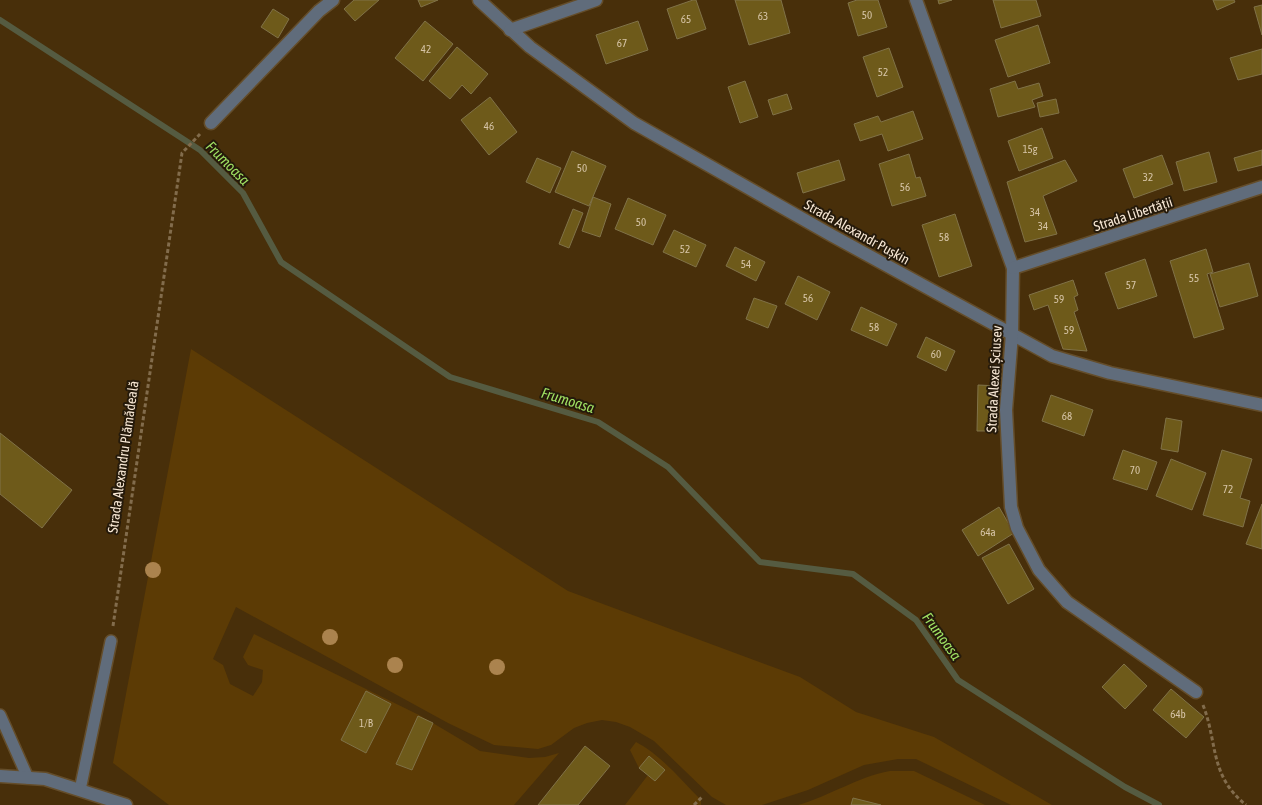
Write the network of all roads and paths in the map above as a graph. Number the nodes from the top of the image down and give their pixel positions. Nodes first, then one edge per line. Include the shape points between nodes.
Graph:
1 (333, 0) edge
2 (479, 0) edge
3 (596, 0) edge
4 (916, 0) edge
5 (510, 30) junction
6 (211, 123) dead end
7 (200, 134) dead end
8 (1262, 187) edge
9 (1012, 268) junction
10 (1012, 334) junction
11 (1262, 405) edge
12 (111, 642) joint
13 (1196, 692) joint
14 (0, 715) edge
15 (0, 776) edge
16 (28, 778) junction
17 (80, 790) junction
18 (702, 796) dead end
19 (126, 805) edge
20 (694, 805) edge
21 (1246, 805) edge

1 - 6 street
2 - 5 street, Strada Alexandr Pușkin
3 - 5 street
4 - 9 street, Strada Alexei Șciusev
5 - 10 street, Strada Alexandr Pușkin via 634,123
7 - 12 path, Strada Alexandru Plămădeală via 182,153
8 - 9 street, Strada Libertății
9 - 10 street, Strada Alexei Șciusev
10 - 11 street, Strada Alexandr Pușkin via 1052,356 1110,373
10 - 13 street, Strada Alexei Șciusev via 1006,410 1007,469 1011,507 1025,547 1039,570 1067,602
12 - 17 lane
13 - 21 path via 1204,706 1219,771 1234,796
14 - 16 lane
15 - 16 street
16 - 17 street via 45,779
17 - 19 street
18 - 20 path

